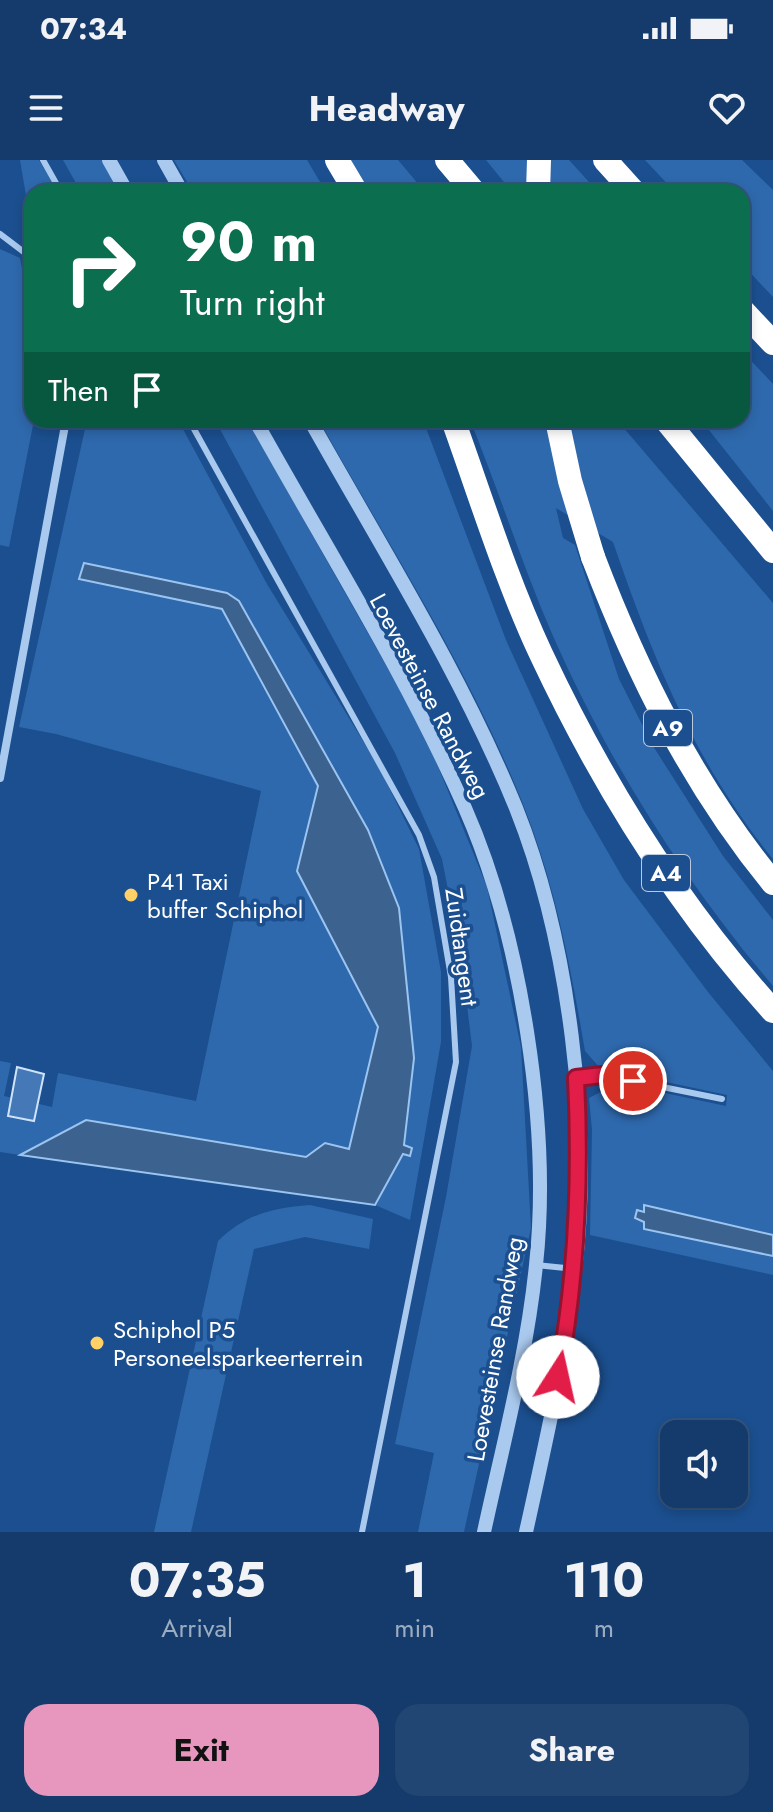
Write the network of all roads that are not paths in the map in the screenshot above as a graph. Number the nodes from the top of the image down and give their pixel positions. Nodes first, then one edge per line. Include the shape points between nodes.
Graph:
1 (43, 160) edge
2 (109, 160) edge
3 (164, 160) edge
4 (337, 160) edge
5 (447, 160) edge
6 (539, 160) edge
7 (605, 160) edge
8 (56, 184) edge
9 (122, 184) edge
10 (178, 184) edge
11 (351, 184) edge
12 (467, 184) edge
13 (538, 184) edge
14 (627, 184) edge
15 (0, 234) edge
16 (24, 254) edge
17 (750, 319) edge
18 (773, 343) edge
19 (65, 428) edge
20 (193, 428) edge
21 (259, 428) edge
22 (314, 428) edge
23 (456, 428) edge
24 (559, 428) edge
25 (673, 428) edge
26 (773, 551) edge
27 (0, 778) edge
28 (773, 883) edge
29 (773, 1011) edge
30 (576, 1078) junction
31 (722, 1099) dead end
32 (536, 1265) junction
33 (575, 1269) junction
34 (362, 1532) edge
35 (484, 1532) edge
36 (526, 1532) edge

1 - 8 lane
2 - 9 street
3 - 10 street
4 - 11 highway
5 - 12 highway
6 - 13 highway
7 - 14 highway
15 - 16 lane
17 - 18 highway
19 - 27 street
20 - 34 lane, Zuidtangent via 419,835 434,877 451,977 456,1062
21 - 32 street, Loevesteinse Randweg via 432,736 467,812 495,893 534,1081 540,1171
22 - 30 street, Loevesteinse Randweg via 481,726 517,812 542,889
23 - 29 highway, A4 via 541,653 591,751 672,882
24 - 28 highway, A9, bridge via 593,557 625,640 675,741 736,837
25 - 26 highway
30 - 31 lane via 603,1075
30 - 33 street, Loevesteinse Randweg via 581,1172
32 - 33 lane
32 - 35 street, Loevesteinse Randweg
33 - 36 street, Loevesteinse Randweg

